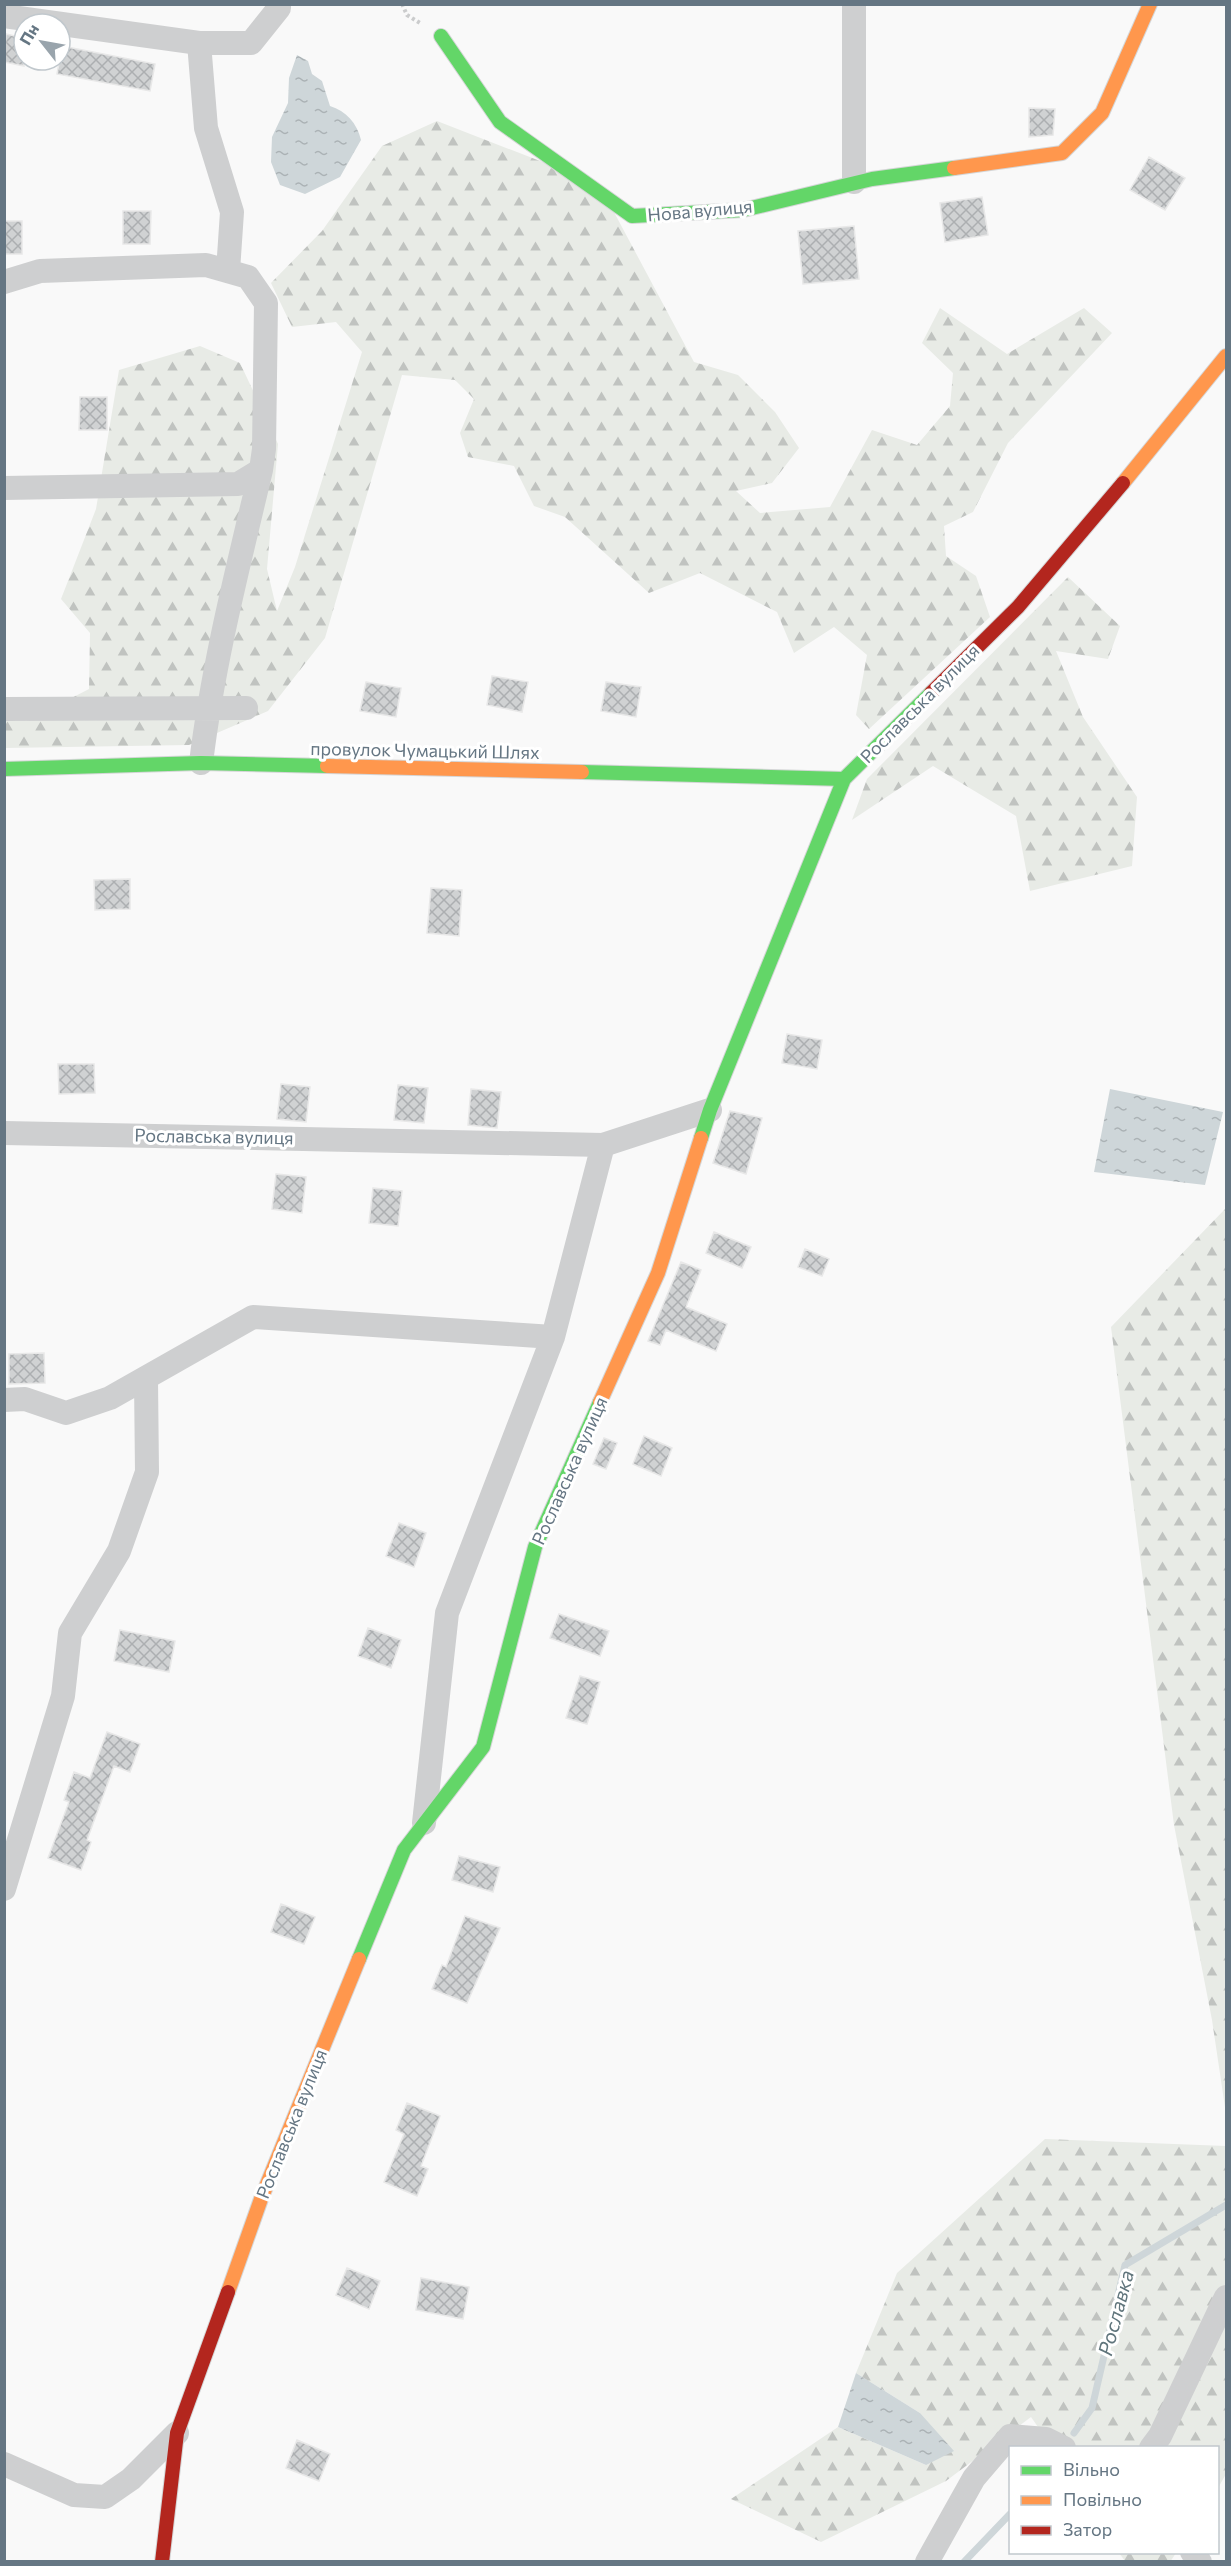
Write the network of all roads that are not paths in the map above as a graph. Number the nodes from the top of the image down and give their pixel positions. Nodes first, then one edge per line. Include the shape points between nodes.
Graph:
1 (279, 4) edge
2 (854, 4) edge
3 (1150, 4) edge
4 (72, 19) edge
5 (441, 36) dead end
6 (199, 43) junction
7 (854, 182) junction
8 (228, 271) junction
9 (4, 282) edge
10 (1227, 356) edge
11 (261, 470) junction
12 (4, 488) edge
13 (208, 708) junction
14 (246, 708) dead end
15 (4, 709) edge
16 (201, 763) junction
17 (4, 769) edge
18 (844, 779) junction
19 (710, 1110) junction
20 (4, 1132) edge
21 (603, 1144) junction
22 (553, 1337) junction
23 (146, 1380) junction
24 (4, 1400) edge
25 (424, 1824) junction
26 (4, 1889) edge
27 (1227, 2297) edge
28 (177, 2433) junction
29 (1060, 2446) edge
30 (1152, 2446) edge
31 (4, 2464) edge
32 (162, 2562) edge
33 (927, 2562) edge

1 - 6 street via 251,43
2 - 7 street
3 - 7 street, Нова вулиця via 1102,113 1062,153
4 - 6 street
5 - 7 street, Нова вулиця via 500,122 632,216 743,210
6 - 8 street via 206,128 232,212
8 - 9 street via 206,265 40,271
8 - 11 street via 248,276 267,303
10 - 18 street, Рославська вулиця via 1018,607
11 - 12 street via 238,484
11 - 13 street
13 - 14 street
13 - 15 street
13 - 16 street
16 - 17 street, провулок Чумацький Шлях
16 - 18 street, провулок Чумацький Шлях
18 - 19 street, Рославська вулиця
19 - 21 street, Рославська вулиця
19 - 25 street, Рославська вулиця via 658,1273 535,1547 483,1747
20 - 21 street, Рославська вулиця
21 - 22 street
22 - 23 street via 253,1317
22 - 25 street via 447,1613
23 - 24 street via 66,1413 25,1399
23 - 26 street via 147,1472 119,1551 70,1633 63,1696
25 - 28 street, Рославська вулиця via 404,1850 261,2199
27 - 30 street
28 - 31 street, Рославська вулиця via 131,2479 105,2498 74,2495
28 - 32 street, Рославська вулиця
29 - 33 street via 1046,2439 1010,2436 974,2478

